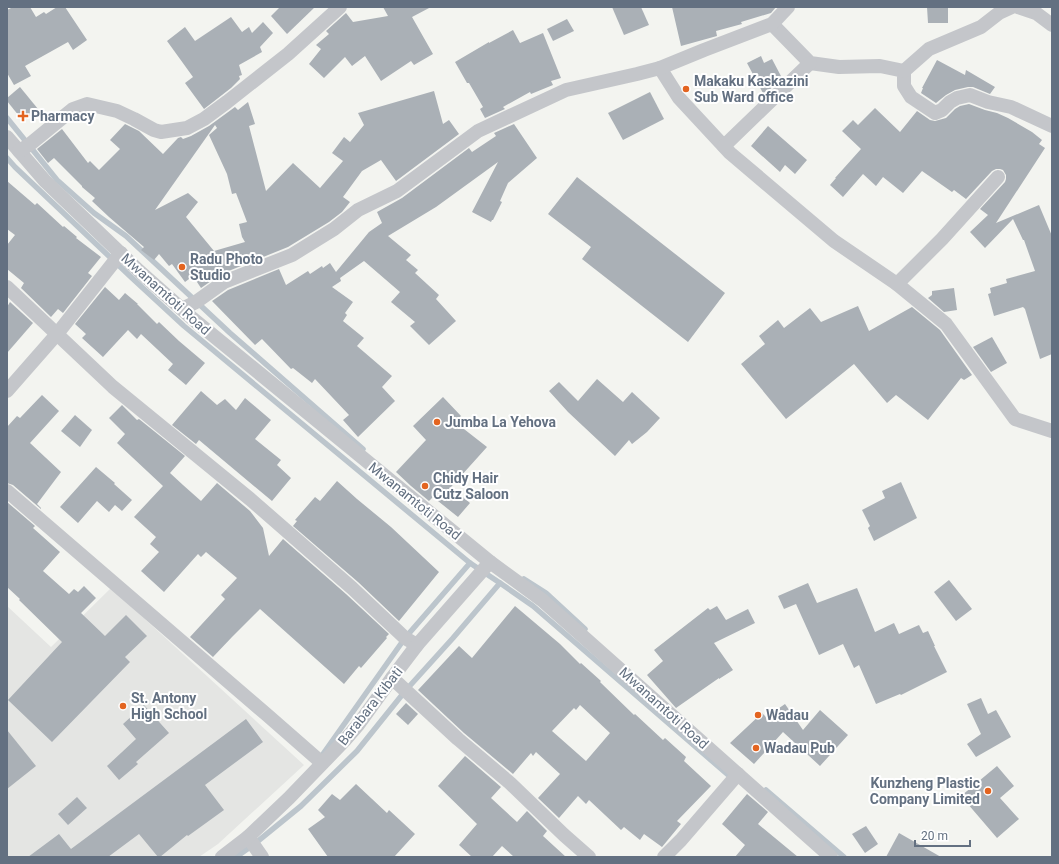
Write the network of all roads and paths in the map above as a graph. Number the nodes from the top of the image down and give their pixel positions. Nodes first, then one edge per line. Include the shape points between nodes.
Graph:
1 (340, 7) edge
2 (788, 7) edge
3 (1012, 7) edge
4 (1018, 7) edge
5 (772, 24) junction
6 (1052, 25) edge
7 (810, 63) junction
8 (660, 68) junction
9 (904, 71) junction
10 (1052, 126) edge
11 (7, 137) edge
12 (724, 146) junction
13 (19, 151) junction
14 (998, 178) dead end
15 (121, 253) junction
16 (897, 284) junction
17 (7, 287) edge
18 (182, 309) junction
19 (57, 334) junction
20 (7, 391) edge
21 (1052, 431) edge
22 (7, 491) edge
23 (490, 562) junction
24 (417, 645) junction
25 (392, 678) junction
26 (322, 763) junction
27 (738, 774) junction
28 (248, 837) junction
29 (222, 857) edge
30 (262, 857) edge
31 (589, 857) edge
32 (664, 857) edge
33 (831, 857) edge

1 - 13 street via 252,83 187,128 161,132 117,111 87,104 73,109
2 - 5 street
3 - 9 street via 999,13 981,27 929,50
4 - 6 street via 1036,13
5 - 7 street
5 - 8 street
7 - 9 street via 839,67 880,66
7 - 12 street
8 - 12 street via 679,98
8 - 18 street via 566,90 478,131 397,191 358,210 334,229 292,255 224,282
9 - 10 street via 904,86 911,97 935,113 957,98 970,95 1011,107
11 - 13 street, Mwanamtoti Road
12 - 16 street via 834,241
13 - 15 street, Mwanamtoti Road via 45,181
14 - 16 street
15 - 18 street, Mwanamtoti Road
15 - 19 street
16 - 21 street via 946,324 1015,419
17 - 19 street
18 - 23 street, Mwanamtoti Road
19 - 20 street
19 - 24 street via 113,387 250,499 405,638
22 - 26 street
23 - 24 street, Barabara Kibati
23 - 27 street, Mwanamtoti Road via 542,600
24 - 25 street, Barabara Kibati
25 - 26 street, Barabara Kibati via 358,725
25 - 31 street
26 - 28 street, Barabara Kibati
27 - 32 street
27 - 33 street, Mwanamtoti Road
28 - 29 street, Barabara Kibati
28 - 30 street

